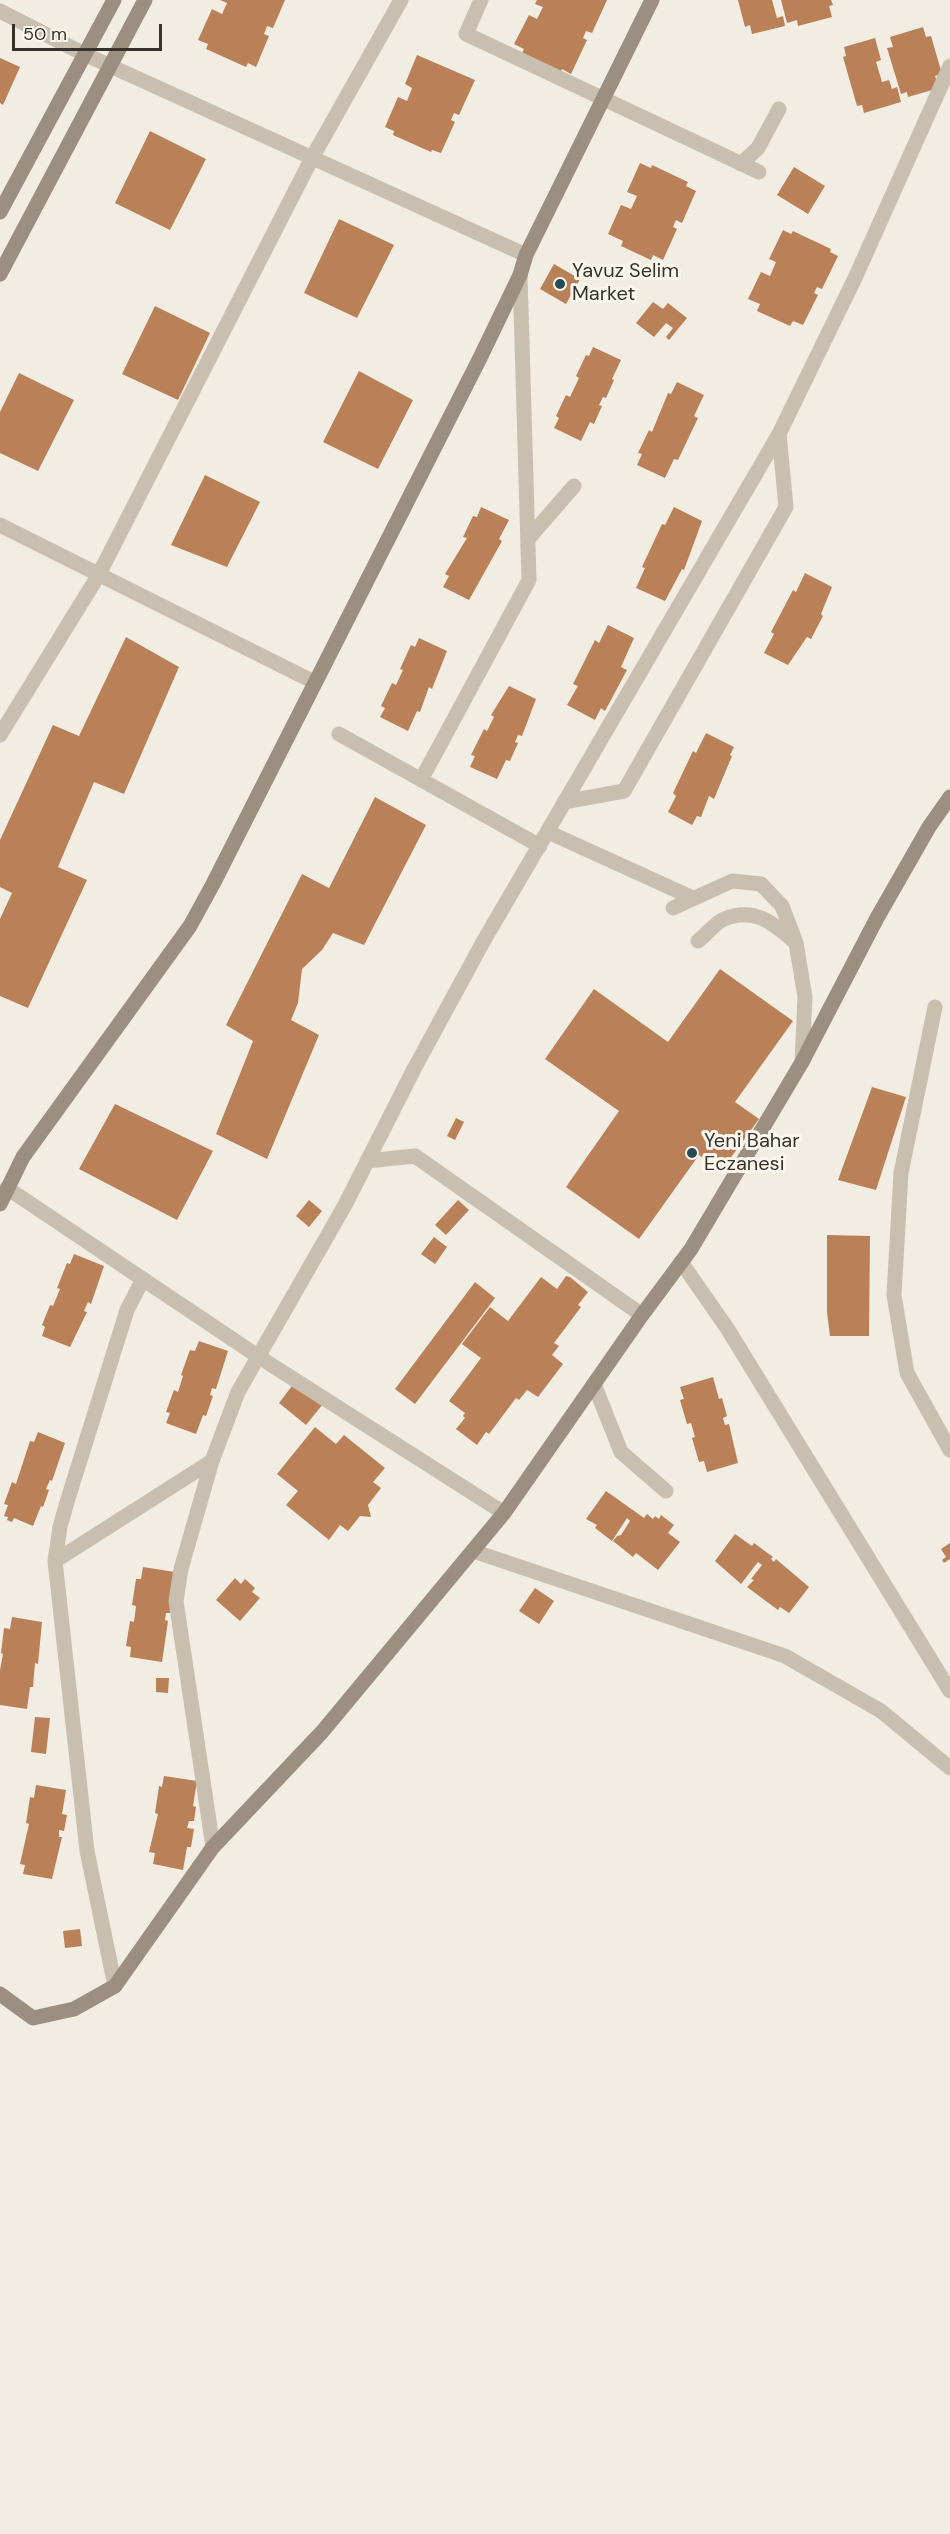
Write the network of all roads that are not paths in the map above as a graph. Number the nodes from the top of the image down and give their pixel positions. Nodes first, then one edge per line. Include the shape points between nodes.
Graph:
1 (114, 0) edge
2 (145, 0) edge
3 (401, 0) edge
4 (481, 0) edge
5 (652, 0) edge
6 (0, 11) edge
7 (84, 54) junction
8 (110, 66) junction
9 (950, 66) edge
10 (604, 100) junction
11 (779, 109) dead end
12 (312, 158) junction
13 (741, 164) junction
14 (759, 172) dead end
15 (0, 212) edge
16 (526, 255) junction
17 (1, 268) edge
18 (520, 274) junction
19 (779, 434) junction
20 (574, 486) dead end
21 (0, 525) edge
22 (528, 539) junction
23 (98, 576) junction
24 (314, 682) junction
25 (339, 734) dead end
26 (0, 735) edge
27 (421, 780) junction
28 (950, 797) edge
29 (564, 802) junction
30 (548, 832) junction
31 (540, 846) junction
32 (693, 898) junction
33 (673, 908) dead end
34 (698, 941) dead end
35 (796, 943) junction
36 (935, 1007) dead end
37 (802, 1062) junction
38 (23, 1156) junction
39 (368, 1161) junction
40 (0, 1172) edge
41 (7, 1188) junction
42 (0, 1204) edge
43 (681, 1262) junction
44 (143, 1280) junction
45 (642, 1315) junction
46 (259, 1357) junction
47 (594, 1384) junction
48 (950, 1450) edge
49 (212, 1461) junction
50 (666, 1491) dead end
51 (504, 1513) junction
52 (473, 1551) junction
53 (56, 1561) junction
54 (950, 1691) edge
55 (950, 1768) edge
56 (213, 1847) junction
57 (115, 1986) junction
58 (0, 1994) edge

1 - 7 street
2 - 8 street
3 - 12 street
4 - 10 street via 466,34
5 - 10 street
6 - 7 street
7 - 8 street
7 - 15 street
8 - 12 street
8 - 17 street
9 - 19 street via 855,278
10 - 13 street
10 - 16 street
11 - 13 street via 758,148
12 - 16 street
12 - 23 street
13 - 14 street
16 - 18 street
18 - 22 street
18 - 24 street
19 - 29 street
19 - 29 street via 786,507 624,791
20 - 22 street
21 - 23 street
22 - 27 street via 529,580
23 - 24 street
23 - 26 street
24 - 38 street via 190,926
25 - 27 street
27 - 31 street
28 - 37 street via 877,918
29 - 30 street
30 - 31 street
30 - 32 street
31 - 39 street via 441,1020
32 - 33 street
32 - 35 street via 732,881 761,884 782,906
34 - 35 street via 722,920 743,914 771,921
35 - 37 street via 804,998
36 - 48 street via 902,1173 894,1295 907,1373
37 - 43 street
38 - 40 street
38 - 41 street
39 - 45 street via 415,1156
39 - 46 street
41 - 42 street
41 - 44 street
43 - 45 street
43 - 54 street via 727,1328
44 - 46 street
44 - 53 street via 128,1310 67,1502
45 - 47 street
46 - 49 street via 238,1392
46 - 51 street
47 - 50 street via 621,1452
47 - 51 street
49 - 53 street
49 - 56 street via 181,1569 176,1601
51 - 52 street
52 - 55 street via 785,1656 881,1711
52 - 56 street via 322,1732
53 - 57 street via 87,1851
56 - 57 street
57 - 58 street via 74,2009 33,2018

